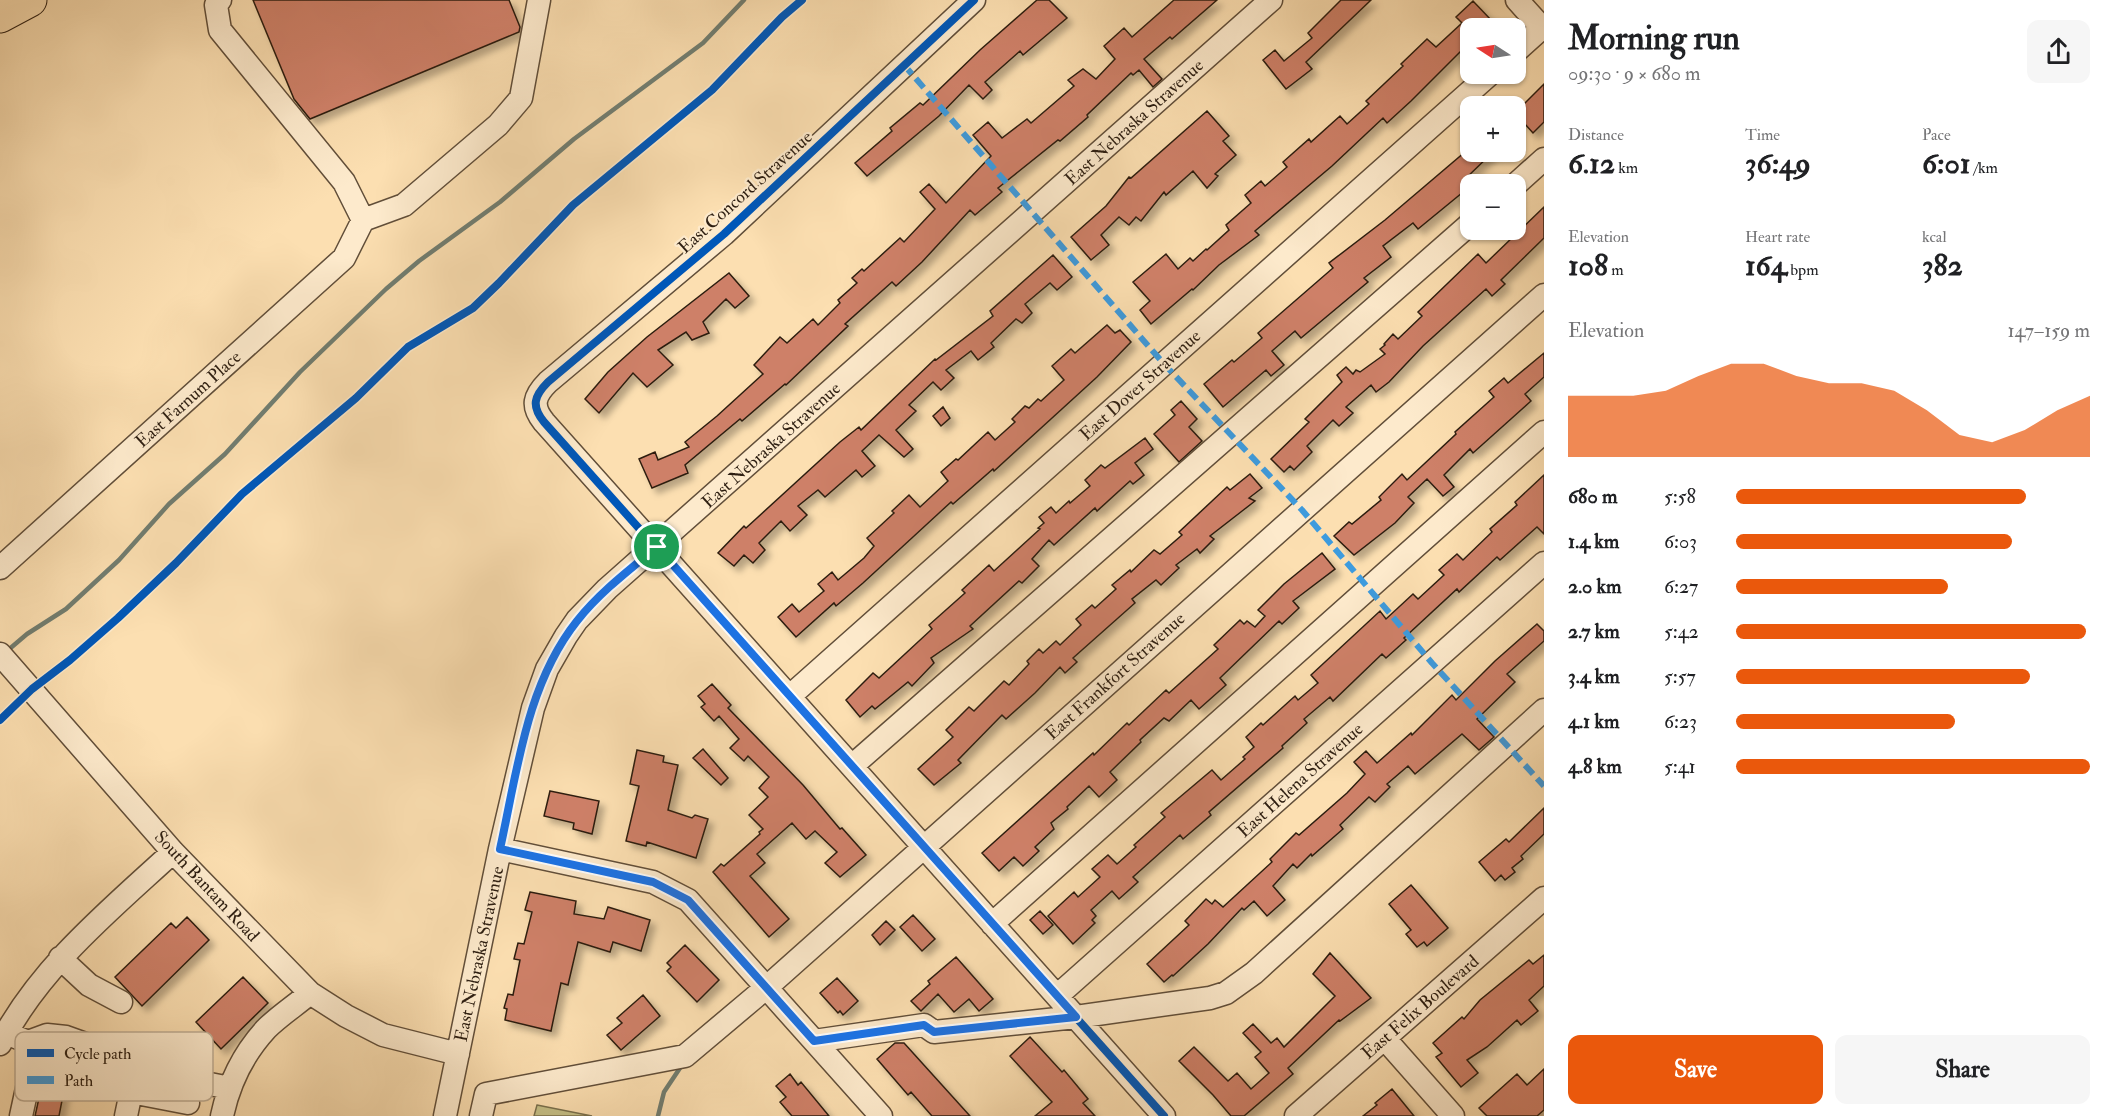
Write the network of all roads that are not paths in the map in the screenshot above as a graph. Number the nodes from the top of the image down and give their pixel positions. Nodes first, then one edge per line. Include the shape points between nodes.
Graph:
1 (30, 0) edge
2 (539, 0) edge
3 (974, 0) edge
4 (1271, 0) edge
5 (1517, 0) edge
6 (218, 3) edge
7 (0, 16) edge
8 (1543, 28) edge
9 (1526, 43) edge
10 (1480, 84) edge
11 (1544, 159) edge
12 (1526, 175) edge
13 (363, 220) junction
14 (1460, 233) edge
15 (1544, 295) edge
16 (1544, 432) edge
17 (657, 547) junction
18 (1544, 563) edge
19 (0, 568) edge
20 (7, 662) edge
21 (790, 696) junction
22 (1544, 710) edge
23 (852, 766) junction
24 (923, 847) junction
25 (500, 849) junction
26 (173, 852) junction
27 (1544, 898) edge
28 (992, 924) junction
29 (60, 958) junction
30 (766, 987) junction
31 (310, 993) junction
32 (1057, 996) junction
33 (121, 1002) dead end
34 (1076, 1017) junction
35 (3, 1039) edge
36 (1384, 1039) junction
37 (814, 1041) junction
38 (458, 1054) junction
39 (230, 1088) junction
40 (213, 1090) edge
41 (24, 1101) edge
42 (129, 1101) edge
43 (21, 1116) edge
44 (126, 1116) edge
45 (222, 1116) edge
46 (445, 1116) edge
47 (481, 1116) edge
48 (881, 1116) edge
49 (1164, 1116) edge
50 (1296, 1116) edge
51 (1453, 1116) edge

1 - 7 highway
2 - 13 street via 521,98 498,125 404,206
3 - 17 street, East Concord Stravenue via 723,234 537,394 539,416
4 - 17 street, East Nebraska Stravenue
5 - 8 street
6 - 13 street via 220,30 344,182
8 - 9 street
10 - 21 street, East Dover Stravenue
11 - 12 street
13 - 19 street, East Farnum Place via 344,258
14 - 23 street
15 - 24 street, East Frankfort Stravenue
16 - 28 street
17 - 21 street
17 - 25 street, East Nebraska Stravenue via 592,604 556,652 540,687 526,734
18 - 32 street, East Helena Stravenue
20 - 26 street, South Bantam Road
21 - 23 street
22 - 34 street via 1254,973 1226,993
23 - 24 street
24 - 28 street
24 - 30 street, East Frankfort Stravenue
25 - 30 street via 653,882 688,900
25 - 38 street, East Nebraska Stravenue
26 - 29 street
26 - 31 street, South Bantam Road
27 - 36 street, East Felix Boulevard
28 - 32 street
29 - 33 street via 89,985
29 - 35 street via 33,990
30 - 37 street
30 - 47 street, East Frankfort Stravenue via 685,1056 486,1094
31 - 38 street, South Bantam Road via 383,1035
31 - 39 street via 267,1028 239,1064
32 - 34 street
34 - 37 street via 934,1032 924,1025
34 - 49 street
36 - 50 street, East Felix Boulevard
36 - 51 street
37 - 48 street
38 - 46 street, East Nebraska Stravenue
39 - 40 street
39 - 45 street
41 - 43 street
42 - 44 street

